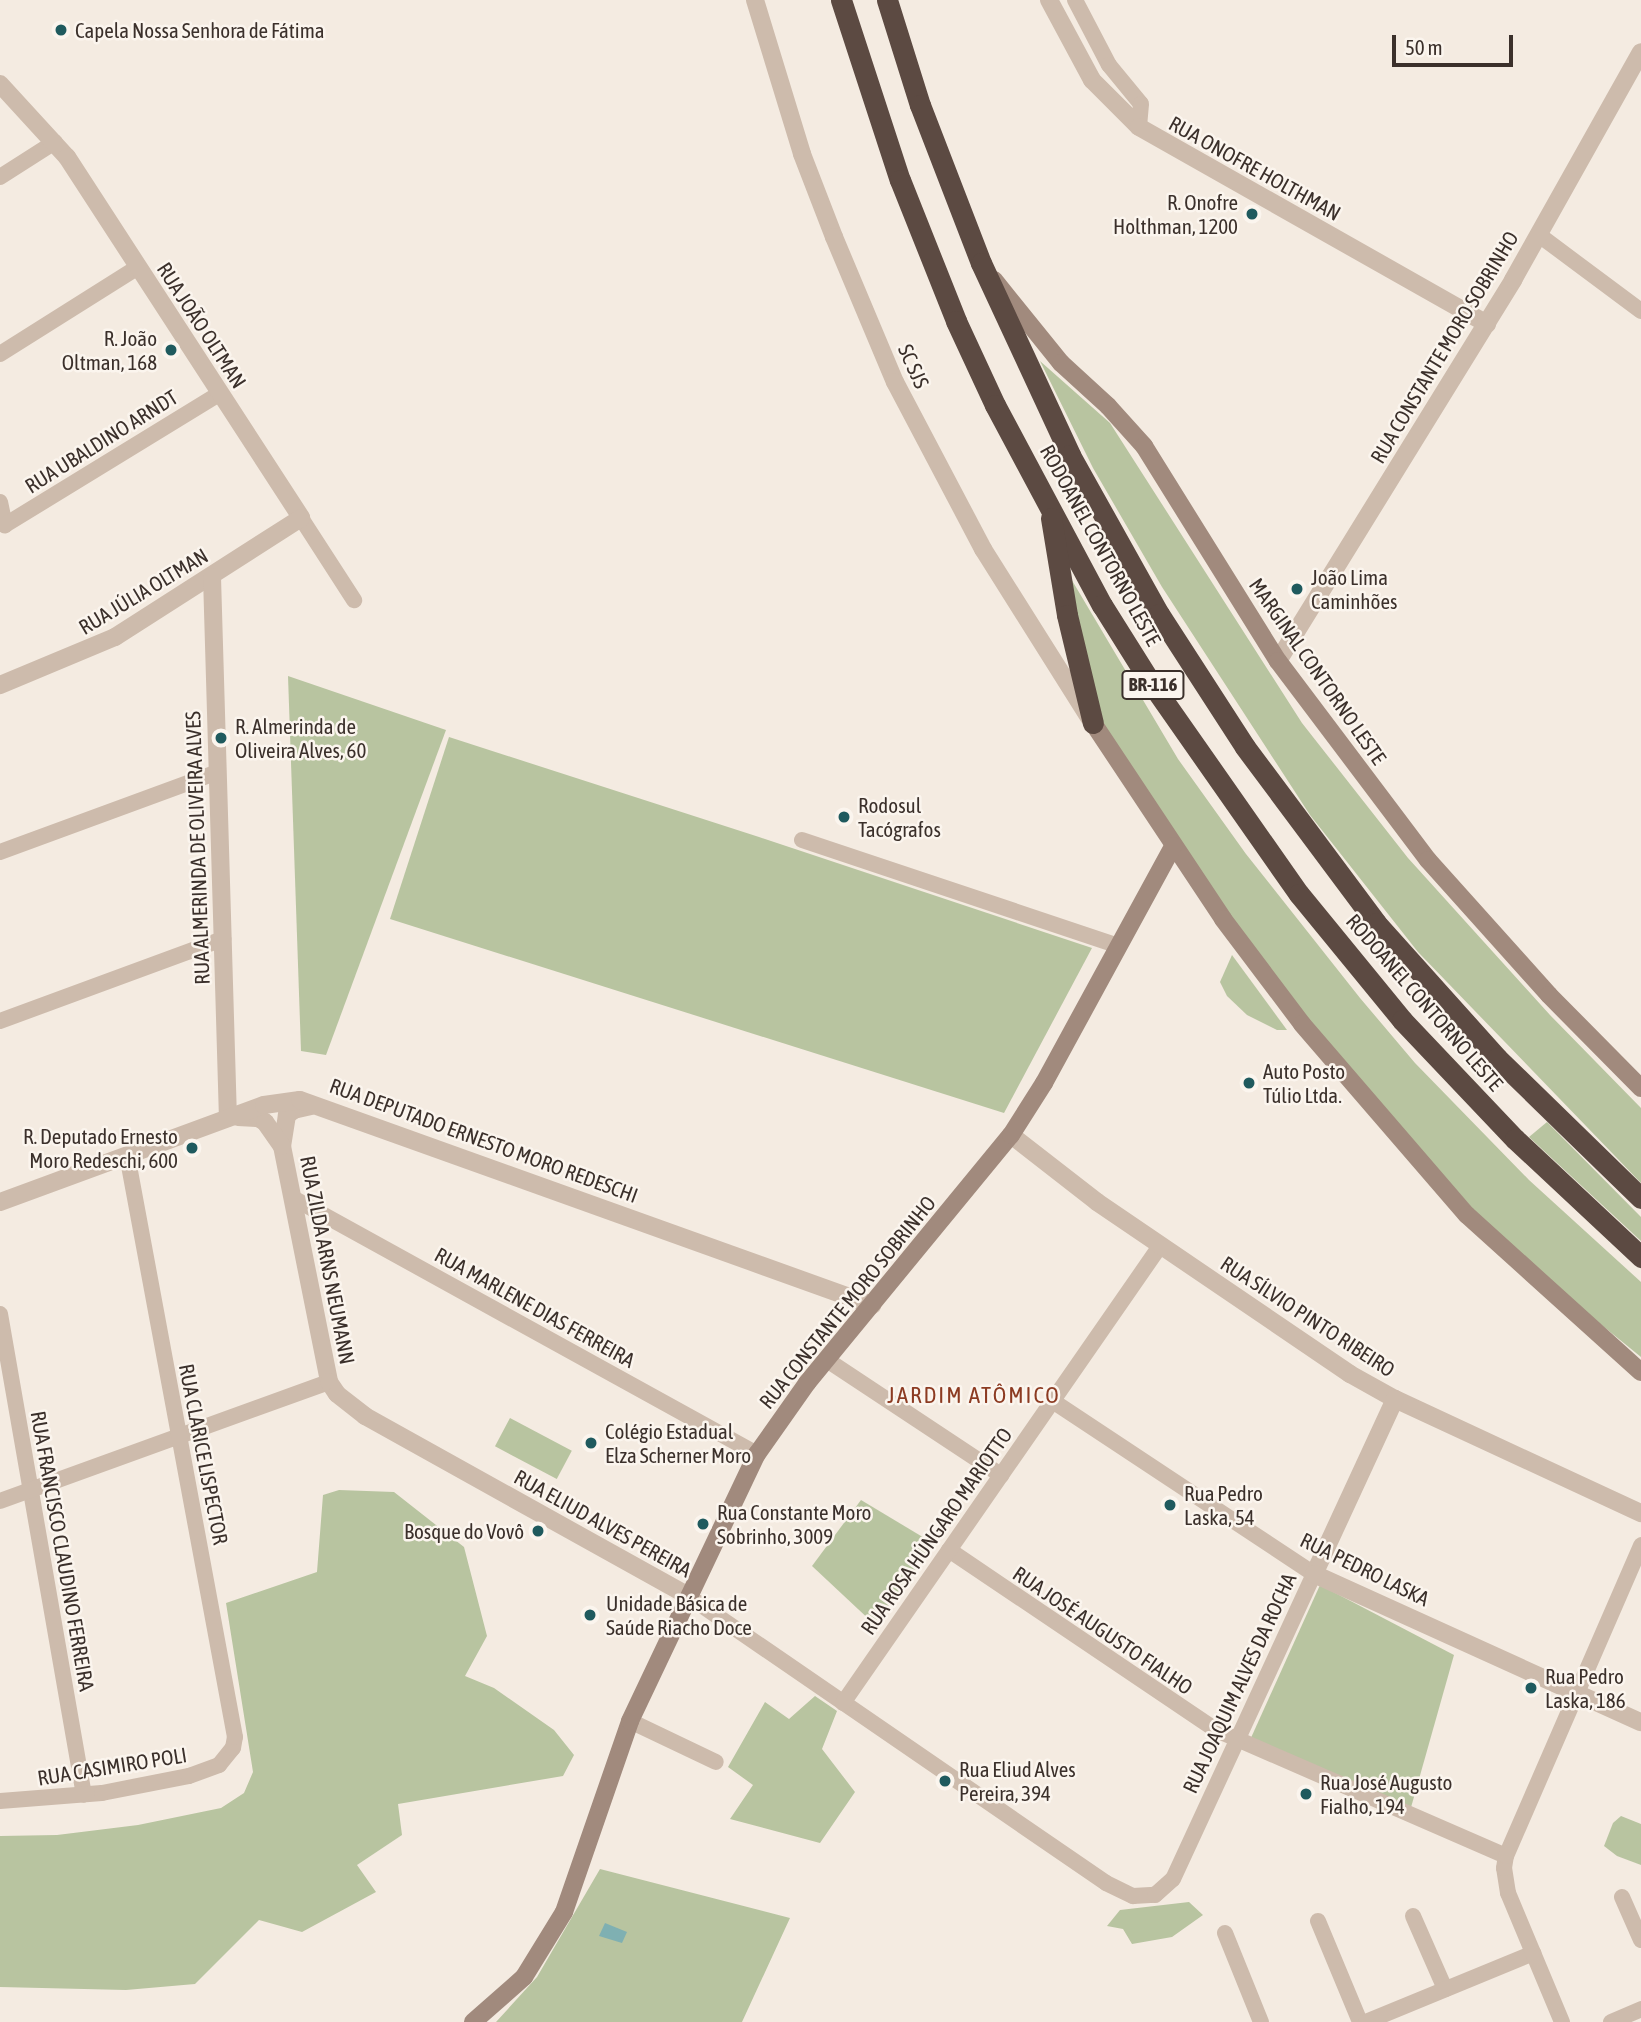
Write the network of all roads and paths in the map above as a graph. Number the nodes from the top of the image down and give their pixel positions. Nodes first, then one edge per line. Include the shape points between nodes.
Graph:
1 (755, 0) edge
2 (841, 0) edge
3 (887, 0) edge
4 (1049, 0) edge
5 (1075, 0) edge
6 (1641, 52) edge
7 (0, 84) edge
8 (1139, 127) junction
9 (55, 142) junction
10 (0, 177) edge
11 (1539, 235) junction
12 (981, 263) junction
13 (138, 267) junction
14 (1641, 311) edge
15 (1487, 324) junction
16 (0, 354) edge
17 (220, 393) junction
18 (1047, 499) junction
19 (0, 502) edge
20 (301, 518) junction
21 (212, 578) junction
22 (354, 600) dead end
23 (1278, 661) junction
24 (0, 685) edge
25 (1093, 723) junction
26 (218, 772) junction
27 (802, 840) dead end
28 (1173, 846) junction
29 (0, 852) edge
30 (223, 939) junction
31 (1119, 946) junction
32 (0, 1021) edge
33 (1641, 1088) edge
34 (321, 1105) junction
35 (228, 1118) junction
36 (1011, 1135) junction
37 (282, 1146) junction
38 (127, 1155) junction
39 (293, 1198) junction
40 (1641, 1198) edge
41 (0, 1202) edge
42 (1160, 1246) junction
43 (1641, 1257) edge
44 (872, 1305) junction
45 (0, 1314) edge
46 (827, 1360) junction
47 (1641, 1371) edge
48 (329, 1382) junction
49 (1395, 1399) junction
50 (1053, 1401) junction
51 (180, 1436) junction
52 (757, 1454) junction
53 (1001, 1475) junction
54 (31, 1490) junction
55 (0, 1501) edge
56 (1641, 1513) edge
57 (1641, 1545) edge
58 (949, 1550) junction
59 (1314, 1574) junction
60 (688, 1596) junction
61 (1577, 1693) junction
62 (843, 1703) junction
63 (630, 1721) junction
64 (1641, 1722) edge
65 (1237, 1741) junction
66 (227, 1758) joint
67 (716, 1762) dead end
68 (84, 1795) junction
69 (0, 1801) edge
70 (1506, 1856) junction
71 (1145, 1897) joint
72 (1622, 1897) dead end
73 (1413, 1916) dead end
74 (1318, 1921) dead end
75 (1225, 1933) dead end
76 (1641, 1940) edge
77 (1533, 1953) junction
78 (1445, 1989) junction
79 (1641, 2009) edge
80 (473, 2022) edge
81 (1261, 2022) edge
82 (1360, 2022) edge
83 (1366, 2022) edge
84 (1562, 2022) edge
85 (1611, 2022) edge

1 - 25 street, SC SJS via 807,166 900,392 983,549
2 - 18 highway, RODOANEL CONTORNO LESTE / BR-116 via 931,262 995,405
3 - 12 highway, RODOANEL CONTORNO LESTE / BR-116 via 930,131
4 - 8 street, RUA ONOFRE HOLTHMAN via 1092,80
5 - 8 street via 1108,65 1141,104
6 - 11 street, RUA CONSTANTE MORO SOBRINHO
7 - 9 street, RUA JOÃO OLTMAN
8 - 15 street, RUA ONOFRE HOLTHMAN
9 - 10 street
9 - 13 street, RUA JOÃO OLTMAN
11 - 14 street
11 - 15 street, RUA CONSTANTE MORO SOBRINHO
12 - 23 main road, MARGINAL CONTORNO LESTE via 1061,363 1138,439
12 - 40 highway, RODOANEL CONTORNO LESTE / BR-116 via 1048,411 1110,530 1245,747 1367,912 1421,974 1497,1058
13 - 16 street
13 - 17 street, RUA JOÃO OLTMAN
15 - 23 street, RUA CONSTANTE MORO SOBRINHO
17 - 19 street, RUA UBALDINO ARNDT via 5,526
17 - 20 street, RUA JOÃO OLTMAN
18 - 25 highway via 1066,615
18 - 43 highway, RODOANEL CONTORNO LESTE / BR-116 via 1136,659 1299,894 1402,1020 1458,1080 1579,1202
20 - 21 street, RUA JÚLIA OLTMAN
20 - 22 street, RUA JOÃO OLTMAN
21 - 24 street, RUA JÚLIA OLTMAN via 116,637
21 - 26 street, RUA ALMERINDA DE OLIVEIRA ALVES
23 - 33 main road, MARGINAL CONTORNO LESTE via 1428,860 1549,995
25 - 28 main road
26 - 29 street
26 - 30 street, RUA ALMERINDA DE OLIVEIRA ALVES
27 - 31 street
28 - 31 main road, RUA CONSTANTE MORO SOBRINHO
28 - 47 main road via 1303,1024 1467,1215
30 - 32 street
30 - 35 street, RUA ALMERINDA DE OLIVEIRA ALVES
31 - 36 main road, RUA CONSTANTE MORO SOBRINHO
34 - 35 street, RUA DEPUTADO ERNESTO MORO REDESCHI via 281,1101
34 - 37 street, RUA ZILDA ARNS NEUMANN via 287,1115
34 - 44 street, RUA DEPUTADO ERNESTO MORO REDESCHI
35 - 37 street, RUA ZILDA ARNS NEUMANN via 258,1118
35 - 38 street, RUA DEPUTADO ERNESTO MORO REDESCHI
36 - 42 street, RUA SÍLVIO PINTO RIBEIRO
36 - 44 main road, RUA CONSTANTE MORO SOBRINHO
37 - 39 street, RUA ZILDA ARNS NEUMANN
38 - 41 street, RUA DEPUTADO ERNESTO MORO REDESCHI
38 - 51 street, RUA CLARICE LISPECTOR
39 - 48 street, RUA ZILDA ARNS NEUMANN
39 - 52 street, RUA MARLENE DIAS FERREIRA
42 - 49 street, RUA SÍLVIO PINTO RIBEIRO via 1350,1374
42 - 50 street, RUA ROSA HÚNGARO MARIOTTO
44 - 46 main road, RUA CONSTANTE MORO SOBRINHO
45 - 54 street, RUA FRANCISCO CLAUDINO FERREIRA
46 - 52 main road, RUA CONSTANTE MORO SOBRINHO
46 - 53 street
48 - 51 street
48 - 60 street, RUA ELIUD ALVES PEREIRA via 365,1416
49 - 56 street, RUA SÍLVIO PINTO RIBEIRO
49 - 59 street, RUA JOAQUIM ALVES DA ROCHA
50 - 53 street, RUA ROSA HÚNGARO MARIOTTO
50 - 59 street, RUA PEDRO LASKA
51 - 54 street
51 - 66 street, RUA CLARICE LISPECTOR via 236,1737
52 - 60 main road, RUA CONSTANTE MORO SOBRINHO
53 - 58 street, RUA ROSA HÚNGARO MARIOTTO
54 - 55 street
54 - 68 street, RUA FRANCISCO CLAUDINO FERREIRA
57 - 61 street
58 - 62 street, RUA ROSA HÚNGARO MARIOTTO
58 - 65 street, RUA JOSÉ AUGUSTO FIALHO via 1189,1714
59 - 61 street, RUA PEDRO LASKA
59 - 65 street, RUA JOAQUIM ALVES DA ROCHA
60 - 62 street, RUA ELIUD ALVES PEREIRA
60 - 63 main road, RUA CONSTANTE MORO SOBRINHO
61 - 64 street, RUA PEDRO LASKA
61 - 70 street
62 - 71 street, RUA ELIUD ALVES PEREIRA via 1105,1883
63 - 67 street
63 - 80 main road, RUA CONSTANTE MORO SOBRINHO via 572,1892 552,1935 524,1978
65 - 70 street, RUA JOSÉ AUGUSTO FIALHO
65 - 71 street, RUA JOAQUIM ALVES DA ROCHA via 1173,1879 1155,1895
66 - 68 street, RUA CASIMIRO POLI via 196,1774
68 - 69 street, RUA CASIMIRO POLI
70 - 77 street via 1508,1893
72 - 76 street
73 - 78 street
74 - 82 street
75 - 81 street
77 - 78 street
77 - 84 street
78 - 83 street
79 - 85 street

